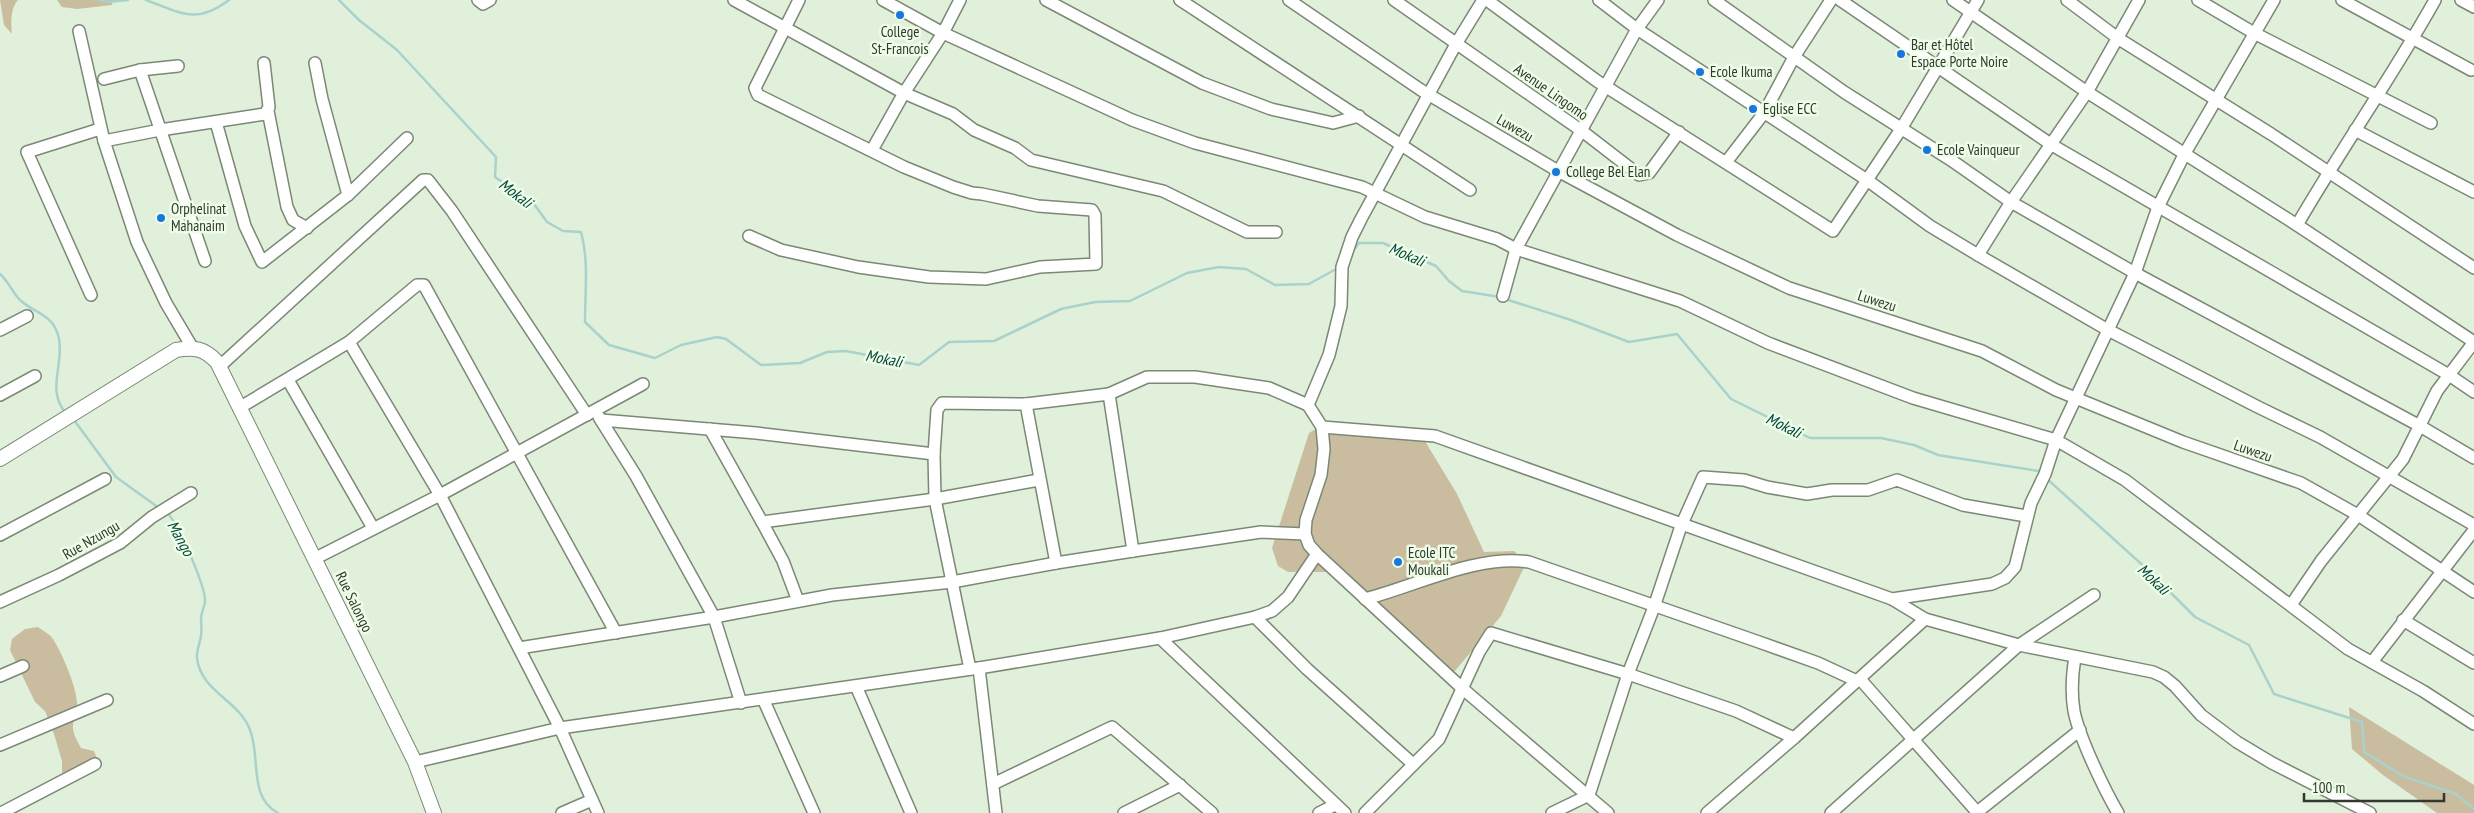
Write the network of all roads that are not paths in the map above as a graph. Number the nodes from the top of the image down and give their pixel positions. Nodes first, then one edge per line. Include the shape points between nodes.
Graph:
1 (478, 0) edge
2 (490, 0) edge
3 (734, 0) edge
4 (799, 0) edge
5 (883, 0) edge
6 (960, 0) edge
7 (1046, 0) edge
8 (1180, 0) edge
9 (1289, 0) edge
10 (1394, 0) edge
11 (1483, 0) edge
12 (1487, 0) edge
13 (1599, 0) edge
14 (1658, 0) edge
15 (1714, 0) edge
16 (1830, 0) edge
17 (1840, 0) edge
18 (1953, 0) edge
19 (1978, 0) edge
20 (2067, 0) edge
21 (2139, 0) edge
22 (2198, 0) edge
23 (2274, 0) edge
24 (2342, 0) edge
25 (2434, 0) edge
26 (2461, 0) edge
27 (2474, 7) edge
28 (1970, 12) junction
29 (784, 28) junction
30 (1637, 29) junction
31 (79, 31) dead end
32 (943, 33) junction
33 (2254, 33) junction
34 (2414, 38) junction
35 (2119, 39) junction
36 (1456, 44) junction
37 (1794, 57) junction
38 (264, 63) dead end
39 (315, 63) dead end
40 (178, 66) dead end
41 (1938, 67) junction
42 (140, 70) junction
43 (2471, 70) dead end
44 (104, 79) dead end
45 (1605, 86) junction
46 (2087, 92) junction
47 (904, 93) junction
48 (1428, 94) junction
49 (2378, 96) junction
50 (2215, 100) junction
51 (268, 111) junction
52 (1764, 113) junction
53 (1359, 116) junction
54 (216, 122) junction
55 (2431, 123) dead end
56 (100, 129) junction
57 (1901, 129) junction
58 (160, 130) junction
59 (2355, 130) junction
60 (1582, 131) junction
61 (1679, 132) junction
62 (407, 138) dead end
63 (104, 141) junction
64 (1401, 144) junction
65 (2052, 145) junction
66 (872, 150) junction
67 (2185, 153) junction
68 (1726, 162) junction
69 (1558, 171) junction
70 (2328, 172) junction
71 (1867, 180) junction
72 (1470, 190) dead end
73 (2474, 192) edge
74 (1375, 193) junction
75 (348, 195) junction
76 (2011, 202) junction
77 (2158, 207) junction
78 (2297, 225) junction
79 (306, 228) junction
80 (1276, 232) dead end
81 (749, 236) dead end
82 (1516, 249) junction
83 (1978, 255) junction
84 (205, 261) dead end
85 (2474, 268) edge
86 (2135, 273) junction
87 (91, 295) dead end
88 (1503, 296) dead end
89 (28, 316) dead end
90 (0, 330) edge
91 (2108, 330) junction
92 (349, 342) junction
93 (2474, 342) edge
94 (192, 347) junction
95 (219, 367) junction
96 (2449, 375) junction
97 (35, 376) dead end
98 (288, 380) junction
99 (643, 384) dead end
100 (2474, 392) edge
101 (1109, 394) junction
102 (0, 395) edge
103 (2077, 398) junction
104 (1026, 404) junction
105 (1308, 405) junction
106 (239, 408) junction
107 (594, 415) junction
108 (2420, 426) junction
109 (1322, 427) junction
110 (710, 428) junction
111 (2056, 440) junction
112 (517, 453) junction
113 (934, 454) junction
114 (2474, 458) edge
115 (0, 459) edge
116 (2388, 477) junction
117 (105, 479) dead end
118 (1039, 480) junction
119 (191, 493) dead end
120 (440, 494) junction
121 (935, 499) junction
122 (2358, 515) junction
123 (2026, 516) junction
124 (762, 522) junction
125 (2474, 525) edge
126 (1681, 526) junction
127 (373, 528) junction
128 (2474, 530) edge
129 (0, 534) edge
130 (1305, 534) junction
131 (1133, 551) junction
132 (1317, 554) junction
133 (314, 559) junction
134 (1056, 563) junction
135 (2442, 569) junction
136 (952, 582) junction
137 (2474, 592) edge
138 (2094, 596) dead end
139 (1365, 599) junction
140 (1892, 599) junction
141 (798, 601) junction
142 (0, 602) edge
143 (2291, 605) junction
144 (1654, 607) junction
145 (1255, 617) junction
146 (714, 618) junction
147 (1925, 618) junction
148 (2403, 620) junction
149 (616, 633) junction
150 (1160, 638) junction
151 (2019, 645) junction
152 (519, 648) junction
153 (2075, 657) junction
154 (2372, 662) junction
155 (2474, 663) edge
156 (23, 666) dead end
157 (974, 669) junction
158 (1628, 674) junction
159 (0, 676) edge
160 (1858, 680) junction
161 (856, 686) junction
162 (1463, 689) junction
163 (107, 700) dead end
164 (764, 700) junction
165 (741, 703) junction
166 (2473, 721) edge
167 (560, 728) junction
168 (2080, 730) junction
169 (1794, 738) junction
170 (1914, 740) junction
171 (0, 744) edge
172 (415, 762) junction
173 (95, 764) dead end
174 (1413, 764) junction
175 (993, 784) junction
176 (1180, 785) junction
177 (1588, 795) junction
178 (592, 800) junction
179 (1335, 805) junction
180 (2115, 812) edge
181 (1, 813) edge
182 (434, 813) edge
183 (562, 813) edge
184 (598, 813) edge
185 (814, 813) edge
186 (911, 813) edge
187 (996, 813) edge
188 (1124, 813) edge
189 (1212, 813) edge
190 (1319, 813) edge
191 (1345, 813) edge
192 (1365, 813) edge
193 (1552, 813) edge
194 (1608, 813) edge
195 (1707, 813) edge
196 (1831, 813) edge
197 (1976, 813) edge
198 (2370, 813) edge

1 - 2 street via 483,4
3 - 29 street
4 - 29 street
5 - 32 street
6 - 32 street
7 - 53 street via 1202,83 1263,106 1333,123
8 - 53 street
9 - 48 street, Luwezu
10 - 36 street, Avenue Lingomo
11 - 36 street
12 - 45 street
13 - 30 street
14 - 30 street
15 - 37 street
16 - 37 street
17 - 41 street
18 - 28 street
19 - 28 street
20 - 35 street
21 - 35 street
22 - 33 street
23 - 33 street
24 - 34 street
25 - 34 street
26 - 27 street
28 - 41 street
28 - 46 street
29 - 47 street
29 - 66 street via 755,92
30 - 45 street
30 - 52 street
31 - 56 street
32 - 47 street
32 - 74 street via 1132,120 1194,144
33 - 49 street
33 - 50 street
34 - 43 street
34 - 49 street
35 - 46 street
35 - 50 street
36 - 48 street
36 - 60 street, Avenue Lingomo
37 - 52 street
37 - 57 street
38 - 51 street
39 - 75 street
40 - 42 street
41 - 57 street
41 - 65 street
42 - 44 street
42 - 58 street
45 - 60 street
45 - 61 street
46 - 65 street
46 - 67 street
47 - 66 street
47 - 80 street via 953,114 974,130 1015,148 1031,160 1163,191 1247,232
48 - 64 street
48 - 69 street, Luwezu
49 - 55 street
49 - 59 street
50 - 67 street
50 - 70 street
51 - 54 street
51 - 79 street via 287,207 292,220
52 - 68 street
52 - 71 street
53 - 64 street
54 - 58 street
54 - 79 street via 245,226 262,262
56 - 63 street
56 - 87 street via 27,152
57 - 71 street
57 - 76 street
58 - 63 street
58 - 84 street
59 - 70 street
59 - 73 street
60 - 61 street, Avenue Lingomo via 1642,176 1649,173
60 - 69 street
61 - 68 street
62 - 75 street
63 - 94 street via 137,242 166,303
64 - 72 street
64 - 74 street
65 - 76 street
65 - 77 street
66 - 81 street via 904,167 972,194 1038,206 1092,210 1095,215 1096,264 1040,267 986,279 929,277 858,267 781,250
67 - 77 street
67 - 78 street
68 - 71 street via 1833,230
69 - 82 street
69 - 103 street, Luwezu via 1677,235 1789,288 1982,351
70 - 78 street
70 - 85 street
71 - 83 street via 1930,226
74 - 82 street via 1425,217 1497,239
74 - 105 street via 1352,237 1342,267 1340,312 1328,355
75 - 79 street
76 - 83 street
76 - 86 street
77 - 86 street
77 - 96 street
78 - 93 street
82 - 88 street
82 - 111 street via 1680,301 1768,343 1913,398
83 - 91 street
86 - 91 street
86 - 108 street
89 - 90 street
91 - 103 street
91 - 116 street via 2320,437
92 - 98 street
92 - 112 street via 417,285 424,285
92 - 120 street
93 - 96 street
94 - 95 street, Rue Salongo via 207,351
94 - 115 street via 176,350 158,360
95 - 106 street, Rue Salongo
95 - 107 street via 423,180 428,180
96 - 100 street
96 - 108 street
97 - 102 street
98 - 106 street
98 - 127 street
99 - 107 street
101 - 104 street
101 - 105 street via 1147,377 1195,377 1269,388
101 - 131 street
103 - 111 street
103 - 122 street, Luwezu via 2183,442 2301,484
104 - 113 street via 942,403 937,410
104 - 118 street
105 - 109 street
106 - 133 street, Rue Salongo
107 - 110 street
107 - 112 street
107 - 146 street via 636,476
108 - 114 street
108 - 116 street via 2406,454
109 - 126 street via 1435,436
109 - 130 street via 1321,475 1306,520
110 - 113 street
110 - 124 street
111 - 123 street
111 - 143 street via 2125,480
112 - 120 street
112 - 149 street
113 - 121 street
116 - 122 street
116 - 125 street
117 - 129 street
118 - 121 street
118 - 134 street
119 - 142 street, Rue Nzungu via 152,517 120,543
120 - 127 street
120 - 152 street
121 - 124 street
121 - 136 street
122 - 135 street, Luwezu
122 - 143 street
123 - 126 street via 1963,505 1897,480 1868,490 1807,494 1744,480 1706,477 1701,478
123 - 140 street via 2020,553 2015,567 2005,578 1992,584
124 - 141 street via 783,561
126 - 140 street
126 - 144 street
127 - 133 street
128 - 135 street
130 - 131 street via 1261,532
130 - 132 street
131 - 134 street
132 - 139 street
132 - 145 street via 1288,597 1272,611
133 - 172 street, Rue Salongo
134 - 136 street
135 - 137 street, Luwezu
135 - 148 street
136 - 141 street
136 - 157 street
138 - 151 street
139 - 144 street via 1467,567 1520,561 1543,566
139 - 162 street
140 - 147 street
141 - 146 street
143 - 154 street via 2348,649
144 - 158 street
144 - 160 street via 1818,663
145 - 150 street
145 - 174 street via 1307,669
146 - 149 street
146 - 165 street
147 - 151 street
147 - 160 street
148 - 154 street
148 - 155 street
149 - 152 street
150 - 157 street
150 - 179 street
151 - 153 street
151 - 170 street
152 - 167 street
153 - 168 street via 2072,696
153 - 198 street via 2164,677 2201,715 2237,742
154 - 166 street
156 - 159 street
157 - 161 street
157 - 175 street
158 - 162 street via 1491,633
158 - 169 street via 1736,711
158 - 177 street
160 - 169 street
160 - 170 street
161 - 164 street
161 - 186 street
162 - 174 street via 1439,738
162 - 177 street
163 - 171 street
164 - 165 street
164 - 185 street
165 - 167 street
167 - 172 street
167 - 178 street
168 - 180 street
168 - 197 street
169 - 195 street
170 - 196 street
170 - 197 street
172 - 182 street, Rue Salongo
173 - 181 street
174 - 192 street
175 - 176 street via 1112,727
175 - 187 street
176 - 188 street
176 - 189 street
177 - 193 street
177 - 194 street
178 - 183 street
178 - 184 street
179 - 190 street
179 - 191 street

